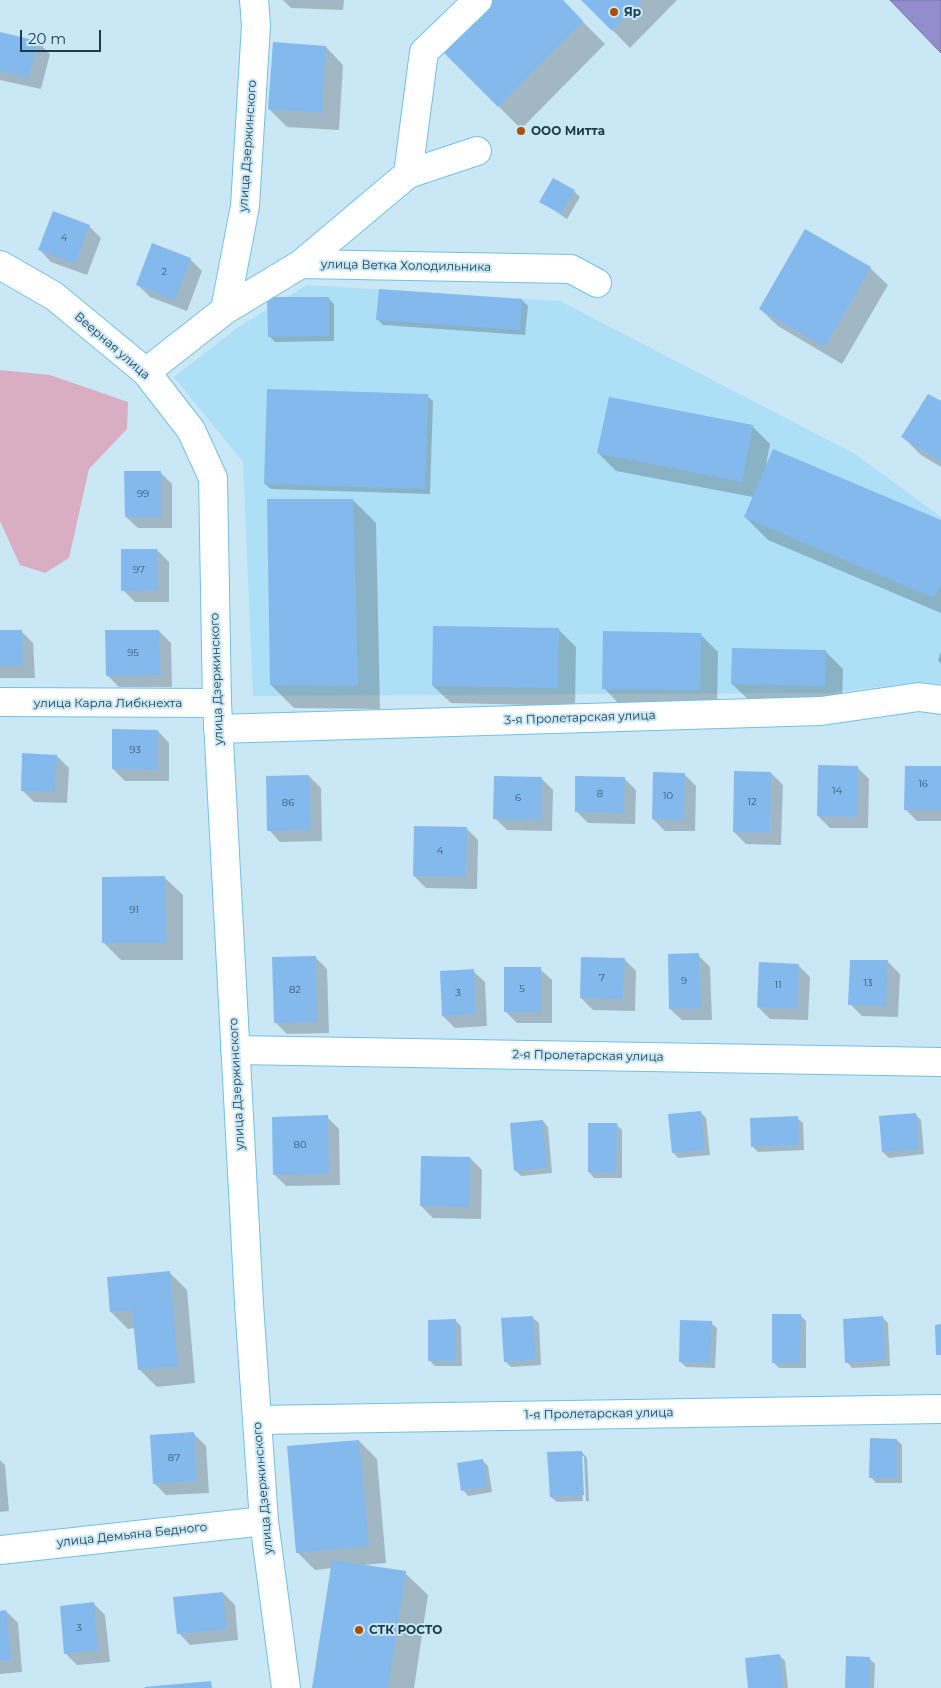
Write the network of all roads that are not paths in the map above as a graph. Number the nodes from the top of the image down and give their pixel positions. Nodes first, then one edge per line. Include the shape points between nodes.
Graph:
1 (254, 0) edge
2 (478, 0) edge
3 (477, 151) dead end
4 (408, 174) junction
5 (301, 264) junction
6 (0, 265) edge
7 (597, 282) dead end
8 (225, 310) junction
9 (146, 372) junction
10 (213, 478) joint
11 (941, 700) edge
12 (0, 702) edge
13 (218, 716) junction
14 (235, 1050) junction
15 (941, 1062) edge
16 (941, 1409) edge
17 (257, 1420) junction
18 (264, 1521) junction
19 (0, 1550) edge
20 (286, 1688) edge

1 - 8 street, улица Дзержинского via 256,25 245,206
2 - 4 street via 424,52
3 - 4 street
4 - 5 street
5 - 7 street, улица Ветка Холодильника via 570,269
5 - 8 street
6 - 9 street, Веерная улица via 54,296
8 - 9 street
9 - 10 street, Веерная улица via 191,430
10 - 13 street, улица Дзержинского
11 - 13 street, 3-я Пролетарская улица via 919,697 821,711
12 - 13 street, улица Карла Либкнехта
13 - 14 street, улица Дзержинского
14 - 15 street, 2-я Пролетарская улица
14 - 17 street, улица Дзержинского
16 - 17 street, 1-я Пролетарская улица
17 - 18 street, улица Дзержинского
18 - 19 street, улица Демьяна Бедного
18 - 20 street, улица Дзержинского

